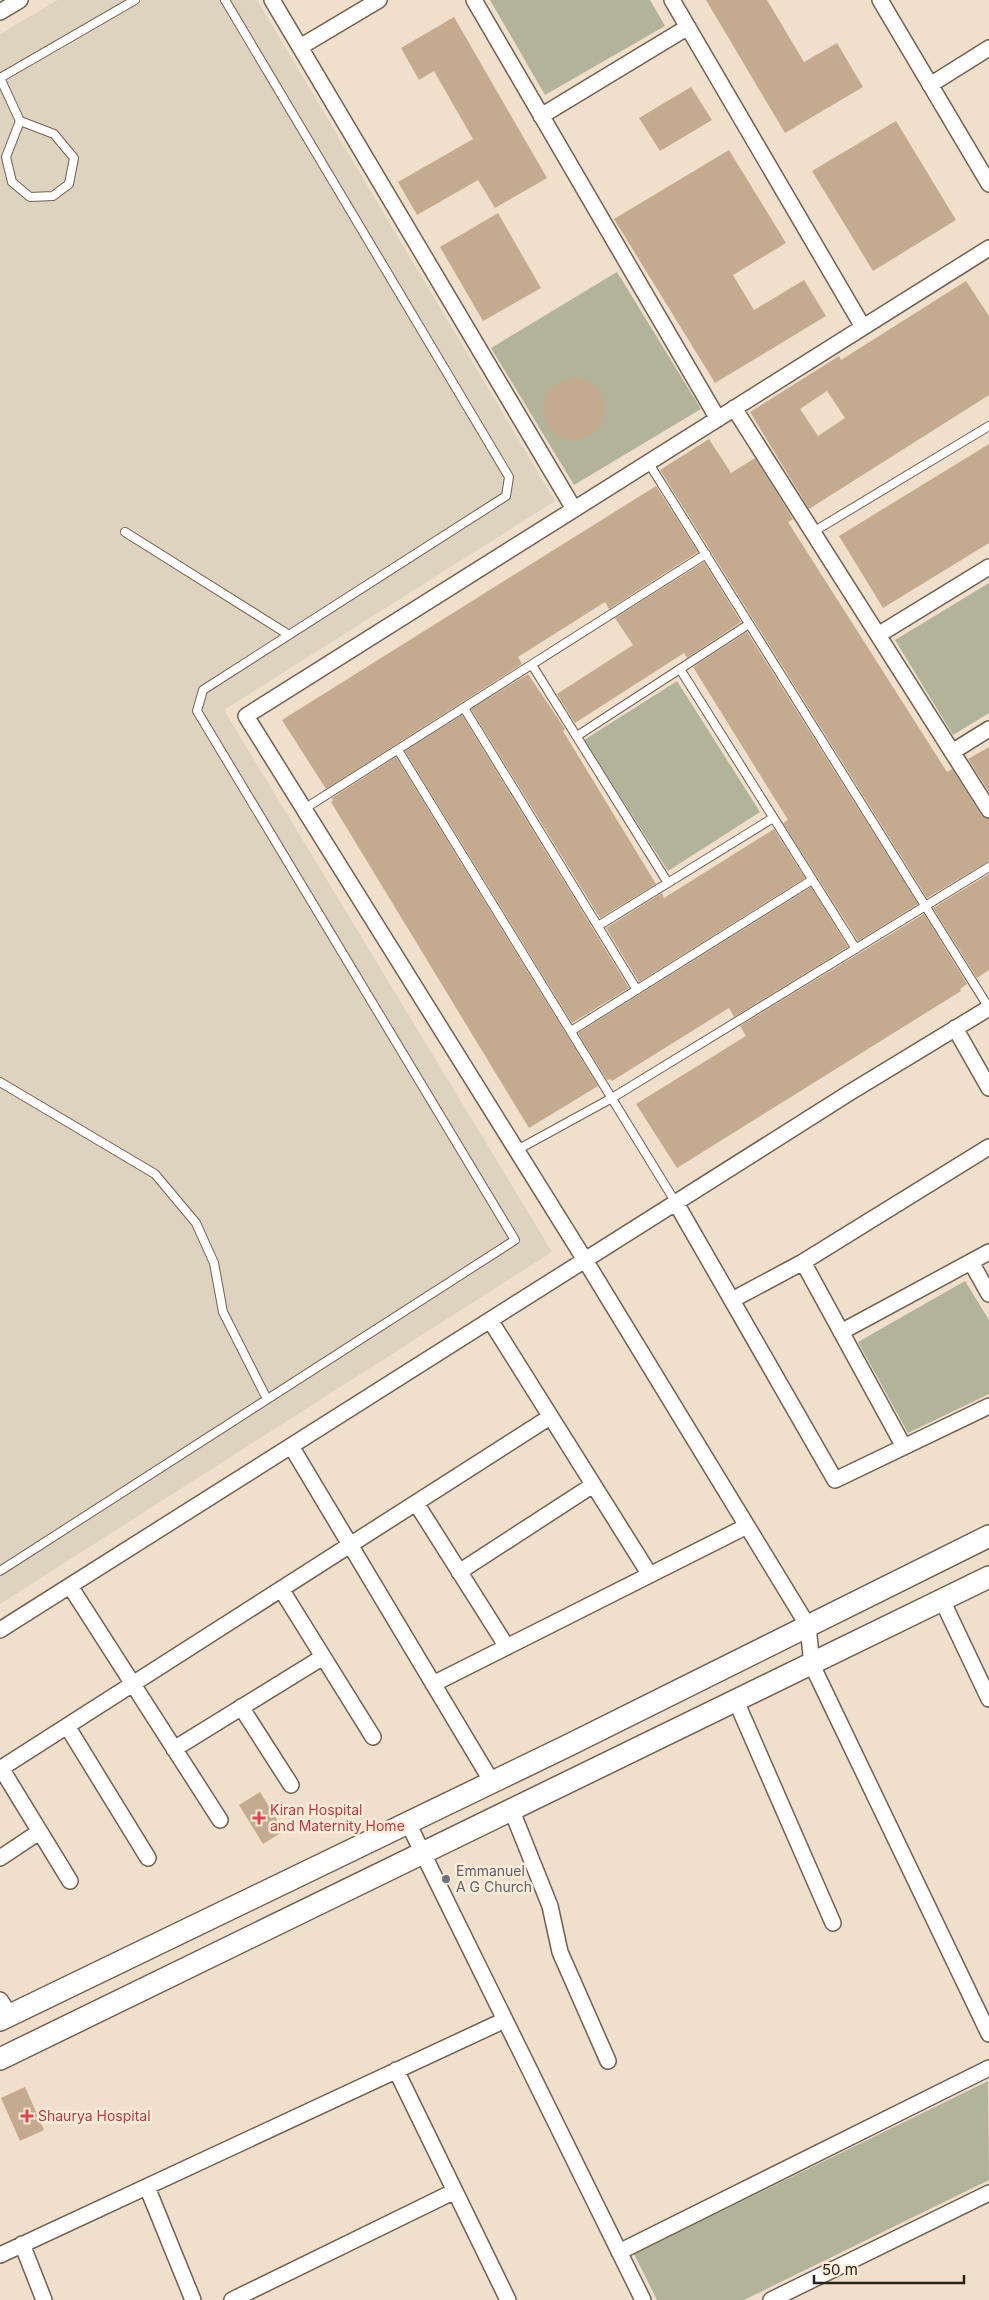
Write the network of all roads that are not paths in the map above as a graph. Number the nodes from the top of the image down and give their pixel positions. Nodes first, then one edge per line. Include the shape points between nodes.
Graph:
1 (20, 0) edge
2 (135, 0) edge
3 (226, 0) edge
4 (272, 0) edge
5 (379, 0) edge
6 (474, 0) edge
7 (672, 0) edge
8 (880, 0) edge
9 (0, 12) edge
10 (688, 27) junction
11 (300, 48) junction
12 (989, 48) edge
13 (0, 78) edge
14 (930, 84) junction
15 (541, 116) junction
16 (20, 121) junction
17 (989, 184) edge
18 (989, 248) edge
19 (863, 327) junction
20 (734, 408) junction
21 (718, 419) junction
22 (989, 426) edge
23 (648, 462) junction
24 (574, 509) junction
25 (125, 532) dead end
26 (813, 532) junction
27 (706, 554) junction
28 (989, 567) edge
29 (749, 624) junction
30 (289, 635) junction
31 (878, 636) junction
32 (532, 665) junction
33 (680, 669) junction
34 (464, 708) junction
35 (989, 729) edge
36 (577, 736) junction
37 (398, 750) junction
38 (952, 752) junction
39 (304, 809) junction
40 (989, 810) edge
41 (773, 818) junction
42 (989, 868) edge
43 (812, 880) junction
44 (668, 883) junction
45 (926, 906) junction
46 (598, 926) junction
47 (856, 949) junction
48 (637, 990) junction
49 (989, 1008) edge
50 (955, 1028) junction
51 (571, 1031) junction
52 (0, 1082) edge
53 (989, 1088) edge
54 (612, 1098) junction
55 (989, 1147) edge
56 (516, 1149) junction
57 (676, 1202) junction
58 (989, 1252) edge
59 (585, 1260) junction
60 (802, 1262) junction
61 (970, 1262) junction
62 (989, 1294) edge
63 (732, 1300) junction
64 (490, 1320) junction
65 (842, 1332) junction
66 (267, 1399) junction
67 (989, 1406) edge
68 (550, 1417) junction
69 (291, 1446) junction
70 (904, 1446) junction
71 (593, 1485) junction
72 (416, 1503) junction
73 (747, 1526) junction
74 (989, 1536) edge
75 (350, 1545) junction
76 (0, 1571) edge
77 (460, 1572) junction
78 (650, 1574) junction
79 (989, 1577) edge
80 (70, 1586) junction
81 (281, 1589) junction
82 (942, 1600) junction
83 (808, 1626) junction
84 (0, 1630) edge
85 (507, 1647) junction
86 (323, 1657) junction
87 (812, 1665) junction
88 (133, 1684) junction
89 (433, 1684) junction
90 (989, 1699) edge
91 (736, 1702) junction
92 (241, 1707) junction
93 (67, 1726) junction
94 (373, 1737) dead end
95 (174, 1749) junction
96 (0, 1769) edge
97 (492, 1782) junction
98 (292, 1785) dead end
99 (512, 1811) junction
100 (220, 1820) dead end
101 (408, 1823) junction
102 (39, 1832) junction
103 (423, 1854) junction
104 (0, 1858) edge
105 (148, 1858) dead end
106 (70, 1881) dead end
107 (833, 1923) dead end
108 (3, 2012) edge
109 (505, 2020) junction
110 (989, 2034) edge
111 (0, 2058) edge
112 (608, 2061) dead end
113 (989, 2068) edge
114 (396, 2070) junction
115 (147, 2186) junction
116 (456, 2191) junction
117 (989, 2193) edge
118 (22, 2244) junction
119 (619, 2252) junction
120 (0, 2255) edge
121 (44, 2300) edge
122 (193, 2300) edge
123 (232, 2300) edge
124 (508, 2300) edge
125 (643, 2300) edge
126 (771, 2300) edge

1 - 9 street
2 - 13 lane
3 - 30 lane via 509,477 506,496
4 - 11 street
5 - 11 street
6 - 15 street
7 - 10 street
8 - 14 street
10 - 15 street
10 - 19 street
11 - 24 street
12 - 14 street
13 - 16 lane
14 - 17 street
15 - 21 street
16 - 16 lane via 54,134 74,158 69,184 53,196 30,197 12,182 6,157
18 - 19 street
19 - 20 street
20 - 21 street
20 - 26 street
21 - 23 street
22 - 26 lane
23 - 24 street
23 - 27 lane
24 - 39 street via 246,716
25 - 30 lane
26 - 31 street
27 - 29 lane
27 - 32 lane
28 - 31 street
29 - 33 lane
29 - 45 lane
30 - 66 lane via 203,690 197,712 515,1240
31 - 38 street
32 - 34 lane
32 - 36 lane
33 - 36 lane
33 - 41 lane
34 - 37 lane
34 - 46 lane
35 - 38 street
36 - 44 lane
37 - 39 lane
37 - 51 lane
38 - 40 street
39 - 56 street
41 - 43 lane
41 - 44 lane
42 - 45 lane
43 - 47 lane
43 - 48 lane
44 - 46 lane
45 - 47 lane
45 - 49 lane
46 - 48 lane
47 - 54 lane
48 - 51 lane
49 - 50 street
50 - 53 street
50 - 57 street
51 - 54 lane
52 - 66 lane via 155,1174 196,1223 214,1263 224,1312
54 - 56 lane
54 - 57 lane
55 - 60 street
56 - 59 street
57 - 59 street
57 - 63 street
58 - 61 street
59 - 64 street
59 - 73 street
60 - 63 street
60 - 65 street
61 - 62 street
61 - 65 street
63 - 70 street via 835,1480
64 - 68 street
64 - 69 street
65 - 70 street
66 - 76 lane
67 - 70 street
68 - 71 street
68 - 72 street
69 - 75 street
69 - 80 street
71 - 77 street
71 - 78 street
72 - 75 street
72 - 77 street
73 - 78 street
73 - 83 street
74 - 83 street
75 - 81 street
75 - 89 street
77 - 85 street
78 - 85 street
79 - 82 street
80 - 84 street
80 - 88 street
81 - 86 street
81 - 88 street
82 - 87 street
82 - 90 street
83 - 87 street
83 - 97 street
85 - 89 street
86 - 92 street
86 - 94 street
87 - 91 street
87 - 110 street
88 - 93 street
88 - 95 street
89 - 97 street
91 - 99 street
91 - 107 street
92 - 95 street
92 - 98 street
93 - 96 street
93 - 105 street
95 - 100 street
96 - 102 street
97 - 101 street
99 - 103 street
99 - 112 street via 550,1906 560,1952
101 - 103 street
101 - 108 street
102 - 104 street
102 - 106 street
103 - 109 street
103 - 111 street
109 - 114 street
109 - 119 street
113 - 119 street
114 - 115 street
114 - 116 street
115 - 118 street
115 - 122 street
116 - 123 street
116 - 124 street
117 - 126 street
118 - 120 street
118 - 121 street
119 - 125 street

